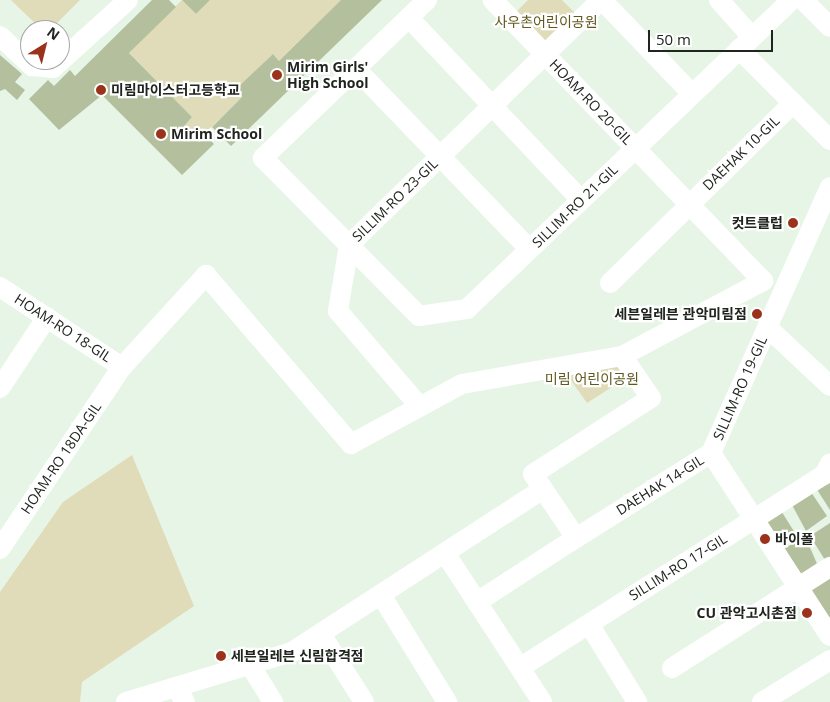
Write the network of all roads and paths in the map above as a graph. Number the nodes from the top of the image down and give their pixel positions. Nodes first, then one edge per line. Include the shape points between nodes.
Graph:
1 (128, 0) edge
2 (427, 0) edge
3 (493, 0) edge
4 (602, 0) edge
5 (718, 0) edge
6 (791, 0) edge
7 (803, 0) edge
8 (409, 18) junction
9 (830, 27) edge
10 (0, 36) edge
11 (745, 43) junction
12 (545, 54) junction
13 (356, 69) junction
14 (692, 94) junction
15 (793, 103) junction
16 (494, 104) junction
17 (828, 135) edge
18 (636, 148) junction
19 (441, 155) junction
20 (830, 187) edge
21 (581, 200) junction
22 (689, 204) junction
23 (349, 245) junction
24 (529, 250) junction
25 (763, 281) junction
26 (610, 283) dead end
27 (0, 287) edge
28 (780, 297) junction
29 (47, 318) junction
30 (767, 327) junction
31 (622, 356) junction
32 (122, 367) junction
33 (830, 386) edge
34 (0, 388) edge
35 (420, 407) junction
36 (711, 453) junction
37 (830, 463) edge
38 (543, 490) junction
39 (754, 519) junction
40 (576, 538) junction
41 (0, 549) edge
42 (445, 553) junction
43 (830, 567) edge
44 (798, 587) junction
45 (380, 595) junction
46 (477, 602) junction
47 (588, 624) junction
48 (321, 634) junction
49 (830, 636) edge
50 (830, 660) edge
51 (250, 665) junction
52 (521, 667) junction
53 (672, 668) dead end
54 (180, 695) edge
55 (126, 702) edge
56 (273, 702) edge
57 (364, 702) edge
58 (447, 702) edge
59 (542, 702) edge
60 (637, 702) edge
61 (762, 702) edge

1 - 10 street via 53,68 32,66
2 - 8 street
3 - 12 street, HOAM-RO 20-GIL
4 - 12 street, SILLIM-RO 23-GIL
4 - 14 street, SILLIM-RO 23-GIL
5 - 11 street
6 - 11 street, SILLIM-RO 21-GIL
7 - 9 street
8 - 13 street
8 - 16 street
11 - 14 street, SILLIM-RO 21-GIL
11 - 15 street
12 - 16 street, SILLIM-RO 23-GIL
12 - 18 street, HOAM-RO 20-GIL
13 - 19 street, SILLIM-RO 23-GIL
13 - 23 street via 263,158
14 - 18 street, SILLIM-RO 21-GIL
15 - 17 street
15 - 22 street, DAEHAK 10-GIL
16 - 19 street, SILLIM-RO 23-GIL
16 - 21 street
18 - 21 street, SILLIM-RO 21-GIL
18 - 22 street, HOAM-RO 20-GIL
19 - 23 street, SILLIM-RO 23-GIL
19 - 24 street, SILLIM-RO 23-GIL
20 - 28 street, SILLIM-RO 19-GIL
21 - 24 street, SILLIM-RO 21-GIL
22 - 25 street, HOAM-RO 20-GIL
22 - 26 street
23 - 24 street, SILLIM-RO 21-GIL via 420,316 467,309
23 - 35 street via 338,311
25 - 28 street, HOAM-RO 20-GIL
25 - 31 street
27 - 29 street, HOAM-RO 18-GIL
28 - 30 street, SILLIM-RO 19-GIL
29 - 32 street, HOAM-RO 18-GIL
29 - 34 street
30 - 33 street
30 - 36 street, SILLIM-RO 19-GIL
31 - 35 street via 462,384
31 - 38 street via 651,398 532,474
32 - 35 street, HOAM-RO 18-GIL via 206,275 350,444
32 - 41 street, HOAM-RO 18DA-GIL
36 - 39 street, DAEHAK 14-GIL
36 - 40 street, DAEHAK 14-GIL
37 - 39 street, SILLIM-RO 17-GIL via 824,475
38 - 40 street
38 - 42 street
39 - 44 street, DAEHAK 14-GIL
39 - 47 street, SILLIM-RO 17-GIL
40 - 46 street, DAEHAK 14-GIL
42 - 45 street
42 - 46 street
43 - 44 street
44 - 49 street, DAEHAK 14-GIL
44 - 53 street
45 - 48 street
45 - 58 street
46 - 52 street
47 - 52 street, SILLIM-RO 17-GIL
47 - 60 street
48 - 51 street via 292,652
48 - 57 street
50 - 61 street
51 - 54 street
51 - 56 street
52 - 59 street
54 - 55 street

